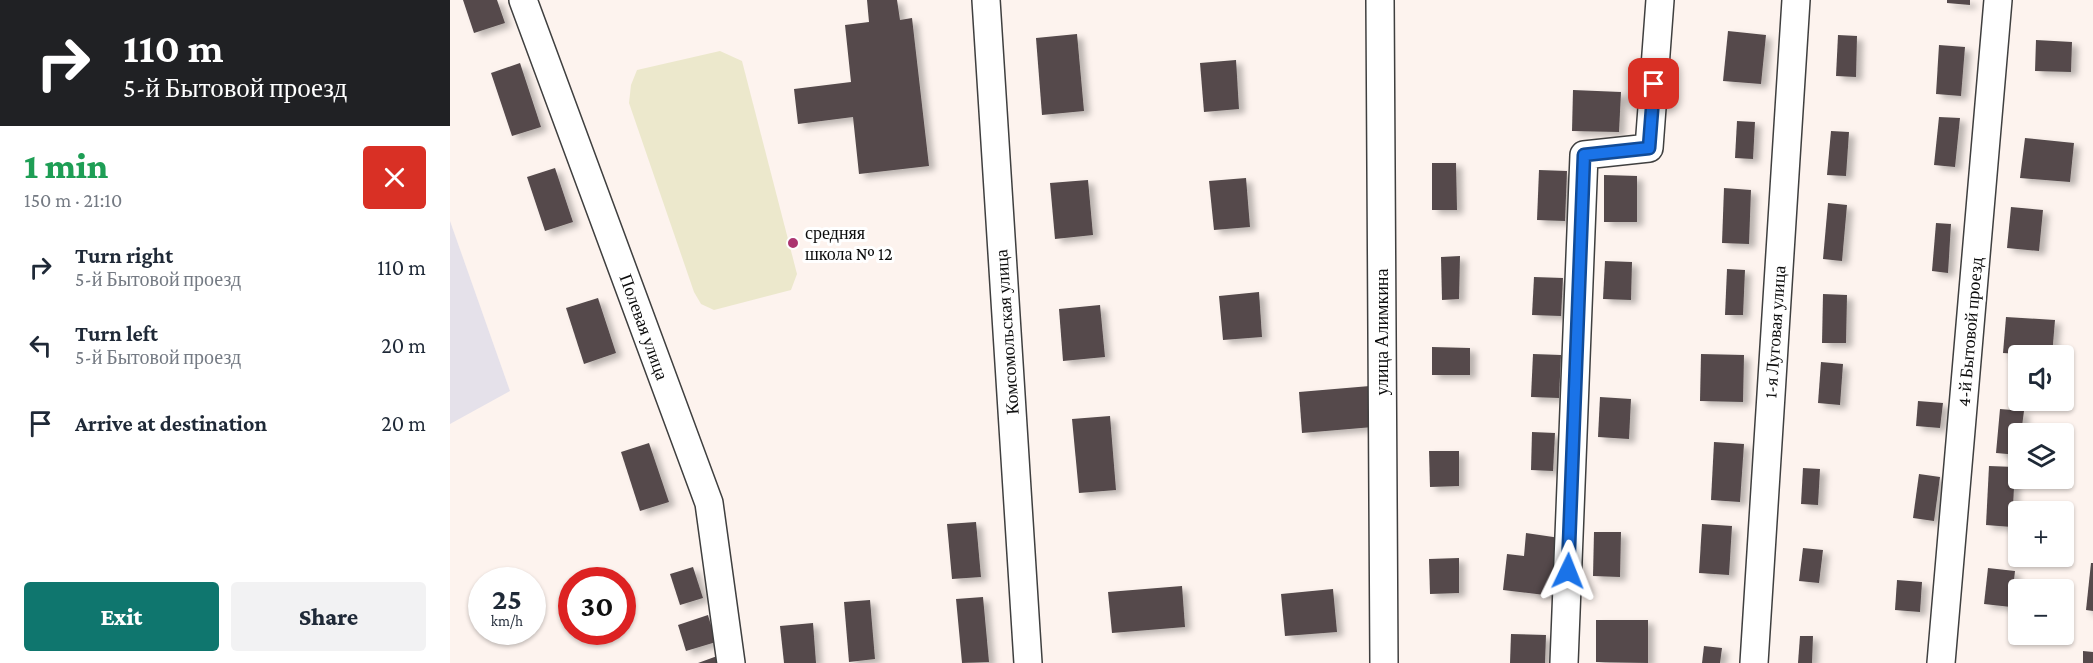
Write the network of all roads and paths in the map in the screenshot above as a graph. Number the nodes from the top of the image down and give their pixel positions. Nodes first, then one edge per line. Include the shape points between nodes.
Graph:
1 (523, 0) edge
2 (986, 0) edge
3 (1380, 0) edge
4 (1660, 0) edge
5 (1797, 0) edge
6 (1998, 0) edge
7 (731, 663) edge
8 (1028, 663) edge
9 (1384, 663) edge
10 (1564, 663) edge
11 (1754, 663) edge
12 (1941, 663) edge

1 - 7 street, Полевая улица via 709,503
2 - 8 street, Комсомольская улица
3 - 9 street, улица Алимкина
4 - 10 street via 1649,148 1584,155
5 - 11 street, 1-я Луговая улица
6 - 12 street, 4-й Бытовой проезд

